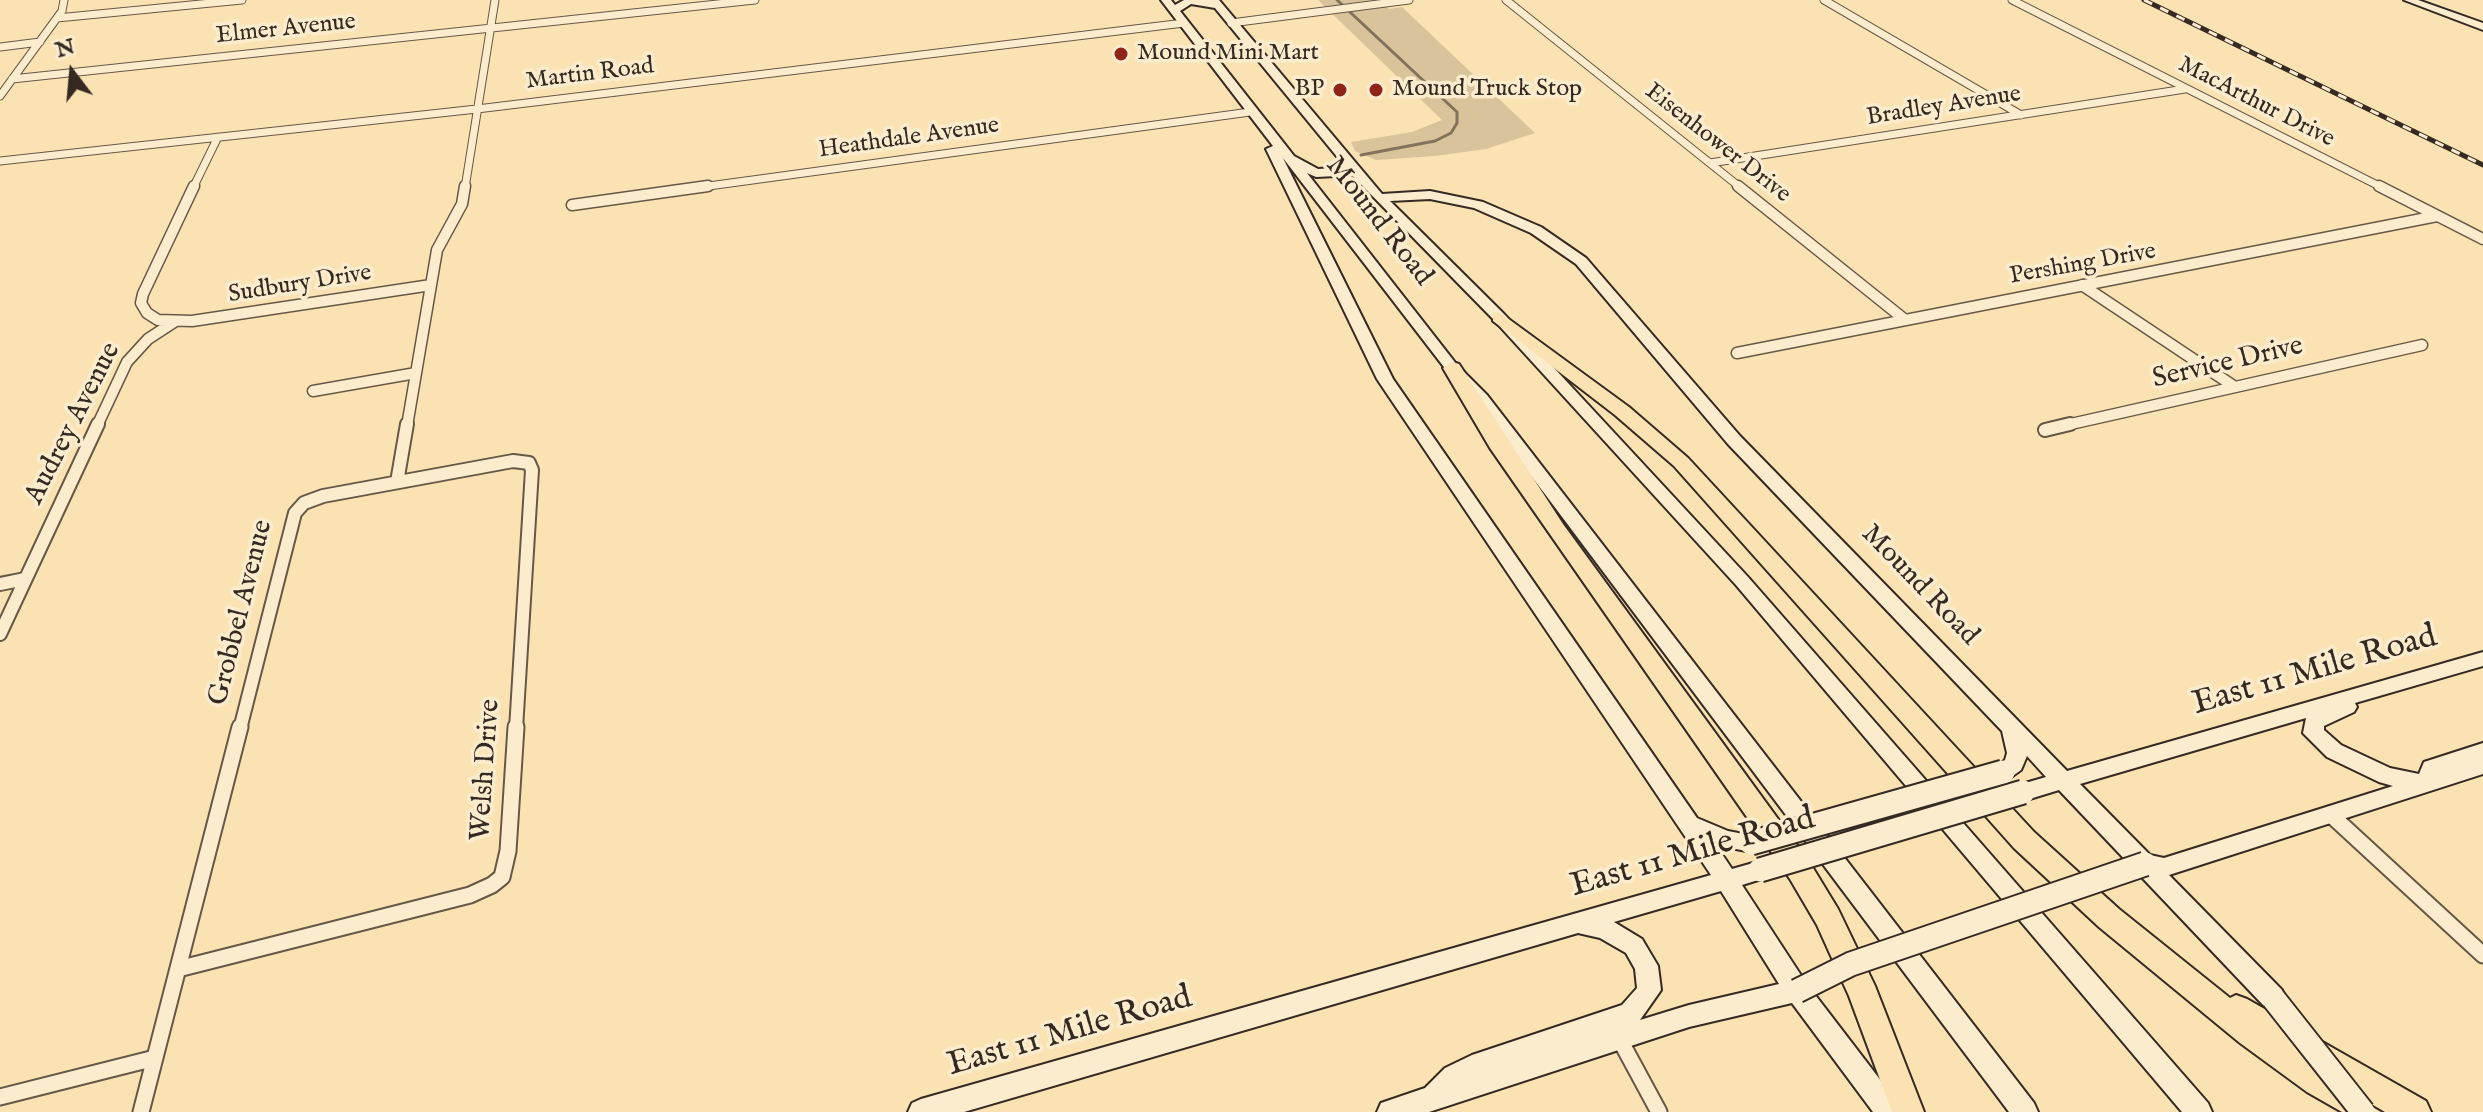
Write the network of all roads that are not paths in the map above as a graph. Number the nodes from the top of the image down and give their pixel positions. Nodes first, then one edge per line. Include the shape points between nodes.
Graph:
1 (64, 0) edge
2 (242, 0) edge
3 (495, 0) edge
4 (755, 0) edge
5 (1166, 0) edge
6 (1409, 0) edge
7 (1506, 0) edge
8 (1824, 0) edge
9 (2012, 0) edge
10 (2409, 0) edge
11 (1215, 2) edge
12 (1174, 10) junction
13 (57, 18) junction
14 (1184, 23) junction
15 (1231, 23) junction
16 (2483, 27) edge
17 (490, 28) junction
18 (40, 42) junction
19 (0, 47) edge
20 (12, 79) junction
21 (2185, 89) junction
22 (0, 96) edge
23 (477, 109) junction
24 (1250, 112) junction
25 (2021, 115) junction
26 (1266, 132) junction
27 (217, 139) junction
28 (1277, 145) junction
29 (0, 161) edge
30 (1710, 163) junction
31 (1349, 166) junction
32 (1379, 198) junction
33 (572, 205) dead end
34 (2437, 216) junction
35 (2483, 239) edge
36 (431, 285) junction
37 (2082, 285) junction
38 (1499, 317) junction
39 (1904, 319) junction
40 (174, 322) junction
41 (2422, 345) dead end
42 (1737, 353) dead end
43 (1452, 368) junction
44 (416, 373) junction
45 (2235, 387) junction
46 (313, 391) dead end
47 (2045, 430) dead end
48 (397, 482) junction
49 (25, 579) junction
50 (0, 584) edge
51 (0, 634) edge
52 (2483, 659) edge
53 (2368, 692) junction
54 (2011, 726) junction
55 (2483, 751) edge
56 (2483, 766) edge
57 (2063, 780) junction
58 (2426, 784) junction
59 (2330, 814) junction
60 (1688, 823) junction
61 (2145, 864) junction
62 (1727, 880) junction
63 (1577, 922) junction
64 (2483, 955) edge
65 (178, 969) junction
66 (1797, 991) junction
67 (2203, 992) junction
68 (1619, 1038) junction
69 (155, 1058) junction
70 (0, 1097) edge
71 (1431, 1100) junction
72 (141, 1112) edge
73 (921, 1112) edge
74 (1390, 1112) edge
75 (1659, 1112) edge
76 (1889, 1112) edge
77 (1908, 1112) edge
78 (2025, 1112) edge
79 (2199, 1112) edge
80 (2363, 1112) edge
81 (2372, 1112) edge
82 (2415, 1112) edge

1 - 13 street
2 - 13 street
3 - 17 street
4 - 17 street, Elmer Avenue
5 - 12 main road, Mound Road
6 - 15 street
7 - 30 street, Eisenhower Drive
8 - 25 street
9 - 21 street, MacArthur Drive
10 - 16 main road
11 - 12 main road via 1189,1
11 - 15 main road, Mound Road
12 - 14 main road, Mound Road
13 - 18 street
14 - 23 street, Martin Road
14 - 24 main road, Mound Road
15 - 31 main road, Mound Road
17 - 20 street, Elmer Avenue
17 - 23 street
18 - 19 street
18 - 20 street
20 - 22 street
21 - 25 street, Bradley Avenue
21 - 34 street, MacArthur Drive
23 - 27 street, Martin Road
23 - 36 street via 459,215 438,246
24 - 26 main road, Mound Road
24 - 33 street, Heathdale Avenue
25 - 30 street, Bradley Avenue
26 - 28 main road, Mound Road
26 - 60 main road, Mound Road via 1281,173 1385,379
27 - 29 street, Martin Road
27 - 40 street via 143,294 147,313
28 - 31 main road via 1316,173
28 - 43 main road, Mound Road
30 - 39 street, Eisenhower Drive
31 - 32 main road, Mound Road
32 - 38 main road, Mound Road
32 - 54 main road, Mound Road via 1423,195 1467,202 1527,225 1576,256 1734,440
34 - 35 street, MacArthur Drive
34 - 37 street, Pershing Drive
36 - 40 street, Sudbury Drive
36 - 44 street
37 - 39 street, Pershing Drive
37 - 45 street
38 - 67 highway via 1681,462 2024,840 2149,953
38 - 79 main road, Mound Road via 1742,581
39 - 42 street, Pershing Drive
40 - 49 street, Audrey Avenue via 127,362
41 - 45 street, Service Drive
43 - 77 highway via 1547,517 1800,871 1864,996
43 - 78 main road, Mound Road via 1481,398
44 - 46 street
44 - 48 street
45 - 47 street, Service Drive
48 - 65 street, Grobbel Avenue via 317,498 295,513
48 - 65 street, Welsh Drive via 513,461 531,465 507,865 492,885 470,895
49 - 50 street
49 - 51 street, Audrey Avenue
52 - 53 main road, East 11 Mile Road
53 - 57 main road, East 11 Mile Road
53 - 58 main road via 2314,722 2313,733 2368,768
54 - 57 main road, Mound Road
54 - 60 main road, bridge via 2017,753 2014,764 2003,772 1751,843 1716,837
55 - 58 main road via 2431,768
56 - 58 main road
57 - 61 main road, Mound Road
57 - 62 main road, East 11 Mile Road, bridge
58 - 59 main road
59 - 61 main road via 2164,867
59 - 64 street
60 - 62 main road, Mound Road
61 - 66 main road, bridge via 1851,964
61 - 80 main road, Mound Road, bridge via 2273,998
62 - 63 main road, East 11 Mile Road
62 - 66 main road, Mound Road
63 - 71 main road via 1606,929 1634,946 1649,979 1642,1001 1631,1013 1611,1021 1481,1063 1454,1077
63 - 73 main road, East 11 Mile Road
65 - 69 street, Grobbel Avenue
66 - 68 main road
66 - 76 main road, Mound Road
67 - 81 highway via 2318,1081
67 - 82 highway
68 - 71 main road
68 - 75 street
69 - 70 street
69 - 72 street, Grobbel Avenue
71 - 74 main road

